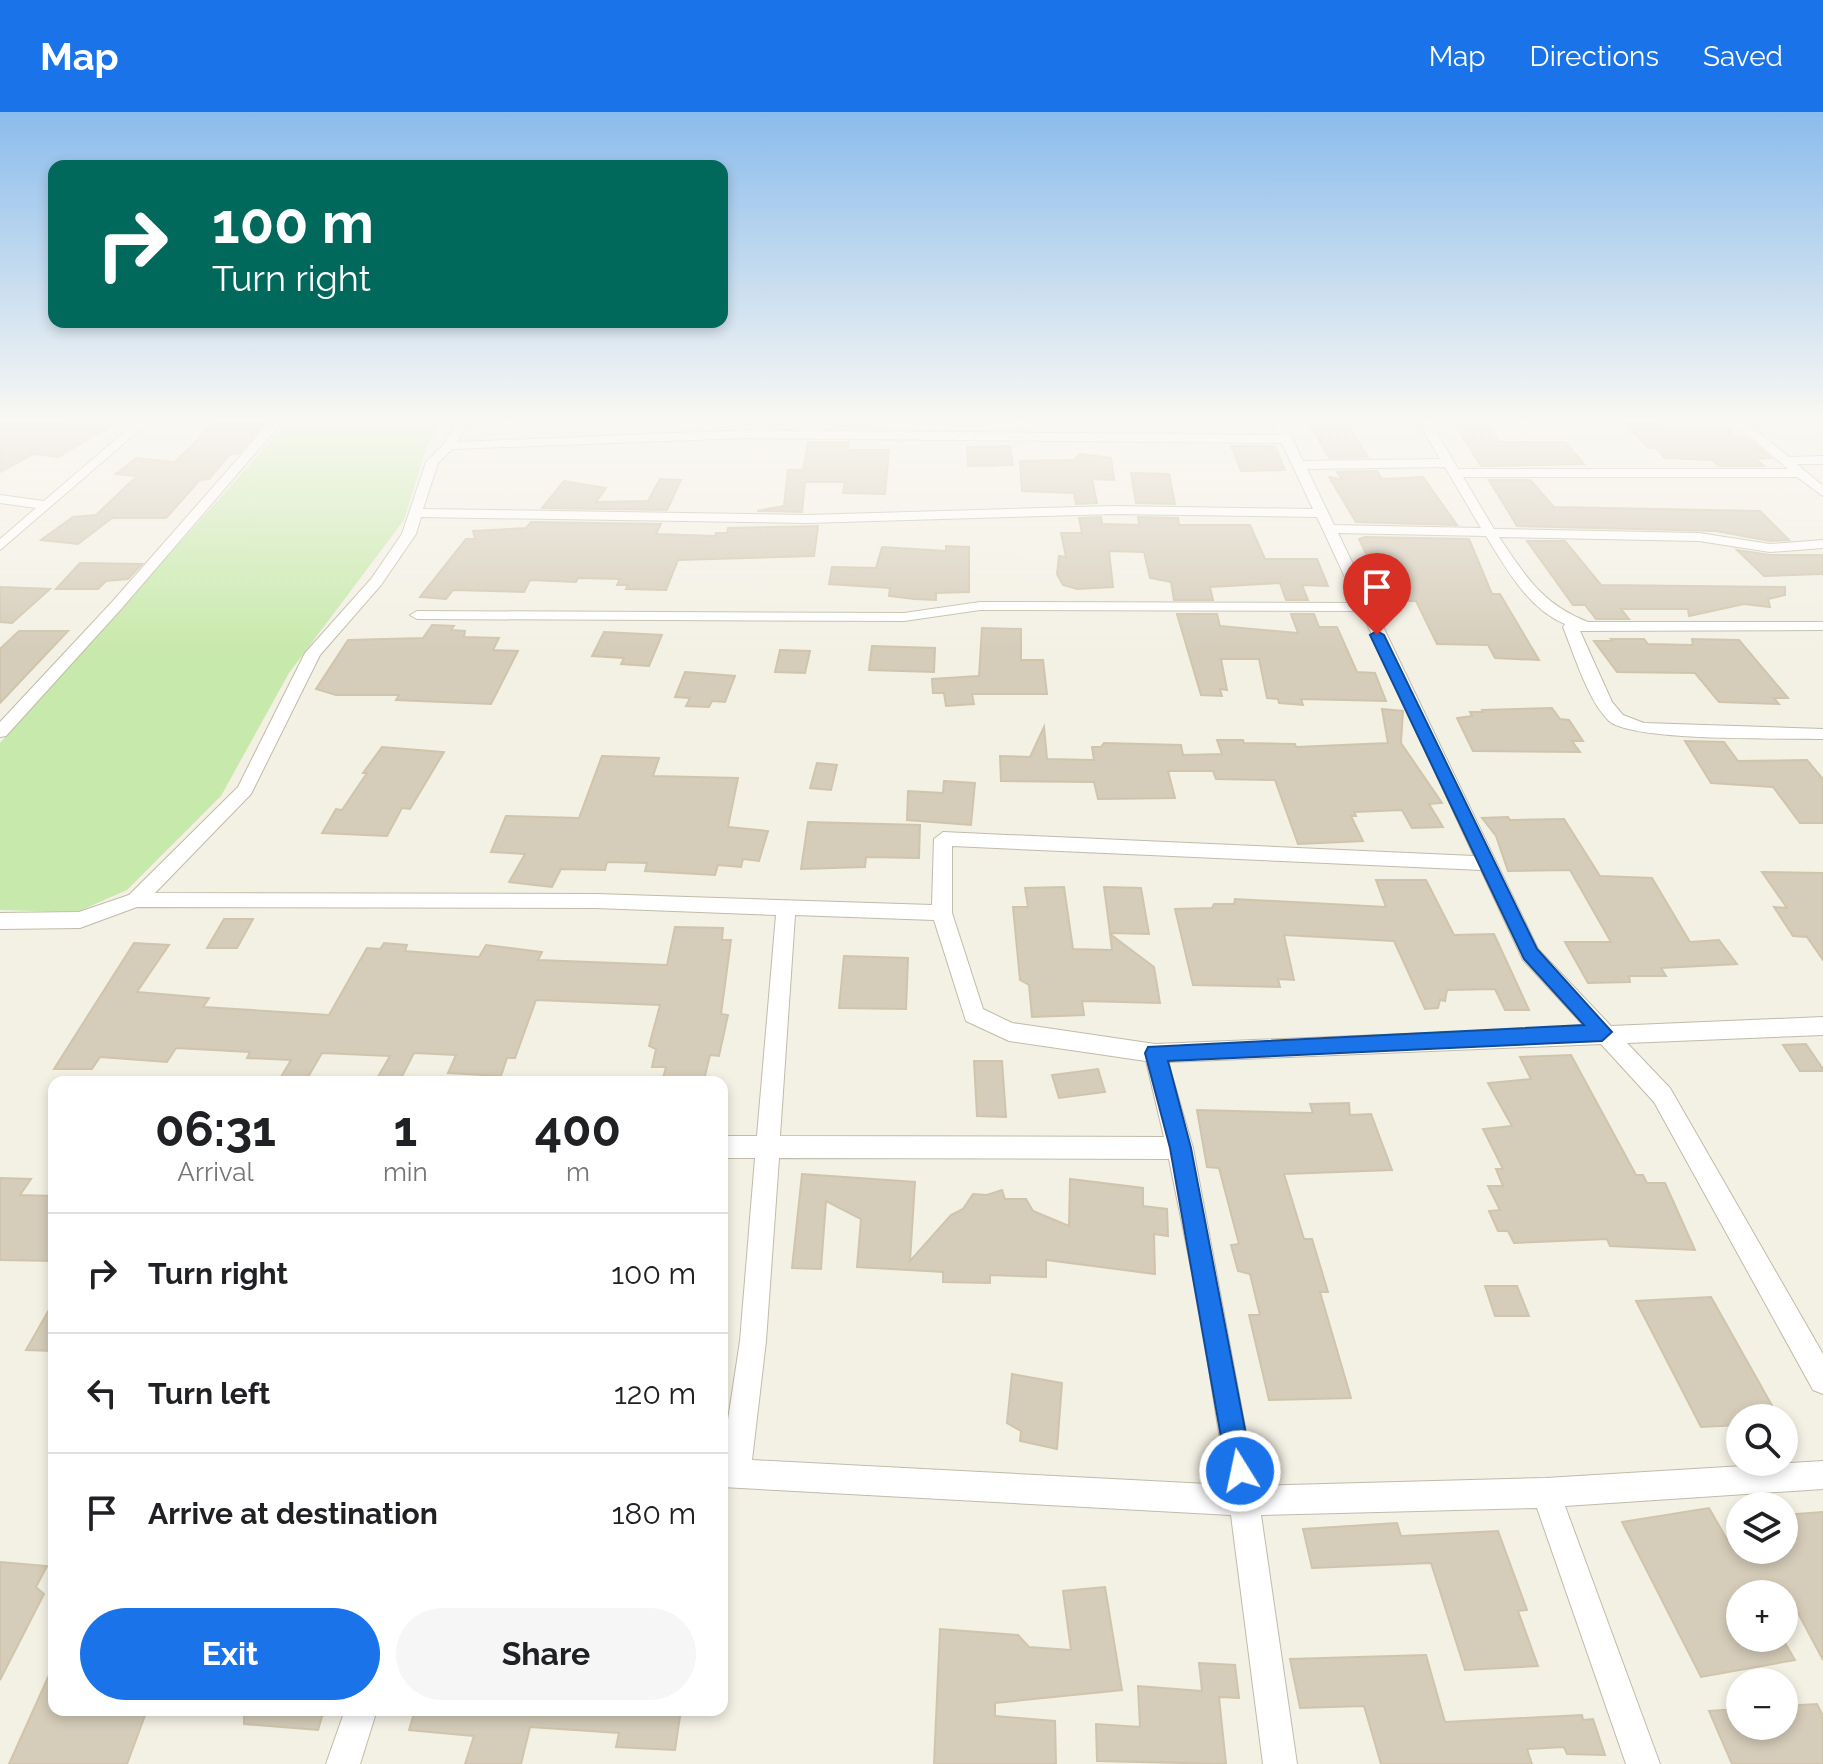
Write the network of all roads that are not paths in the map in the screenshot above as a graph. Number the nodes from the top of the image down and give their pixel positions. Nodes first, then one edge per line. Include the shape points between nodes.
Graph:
1 (52, 498) edge
2 (210, 498) edge
3 (423, 498) edge
4 (1314, 498) edge
5 (1471, 498) edge
6 (0, 499) edge
7 (44, 505) junction
8 (419, 513) junction
9 (1325, 521) junction
10 (1490, 530) junction
11 (1823, 544) edge
12 (0, 546) edge
13 (1364, 607) junction
14 (417, 615) dead end
15 (1584, 626) junction
16 (1823, 626) edge
17 (0, 732) edge
18 (1823, 734) edge
19 (1487, 863) junction
20 (136, 900) junction
21 (786, 906) junction
22 (942, 913) junction
23 (0, 921) edge
24 (1823, 1026) edge
25 (1602, 1032) junction
26 (1155, 1053) junction
27 (728, 1147) edge
28 (769, 1148) junction
29 (1181, 1148) junction
30 (1823, 1380) edge
31 (729, 1473) edge
32 (1823, 1475) edge
33 (1546, 1493) junction
34 (1246, 1501) junction
35 (359, 1716) edge
36 (343, 1764) edge
37 (1280, 1764) edge
38 (1643, 1764) edge

1 - 7 street
2 - 17 street
3 - 8 street
4 - 9 street
5 - 10 street
6 - 7 street
7 - 12 street
8 - 9 street via 807,519 1114,510
8 - 20 street via 376,582 313,653 245,790
9 - 10 street
9 - 13 street
10 - 11 street via 1545,536 1699,537 1770,548
10 - 15 street via 1539,600
13 - 14 street via 980,606 904,617
13 - 19 street
15 - 16 street
15 - 18 street via 1570,627 1617,719 1643,728
19 - 22 street via 943,839
19 - 25 street via 1530,954
20 - 21 street
20 - 23 street via 80,920
21 - 22 street
21 - 28 street
22 - 26 street via 974,1015 1009,1032
24 - 25 street
25 - 26 street
25 - 30 street via 1662,1095
26 - 29 street
27 - 28 street
28 - 29 street
28 - 31 street via 753,1341
29 - 34 street
31 - 34 street
32 - 33 street
33 - 34 street
33 - 38 street
34 - 37 street
35 - 36 street

